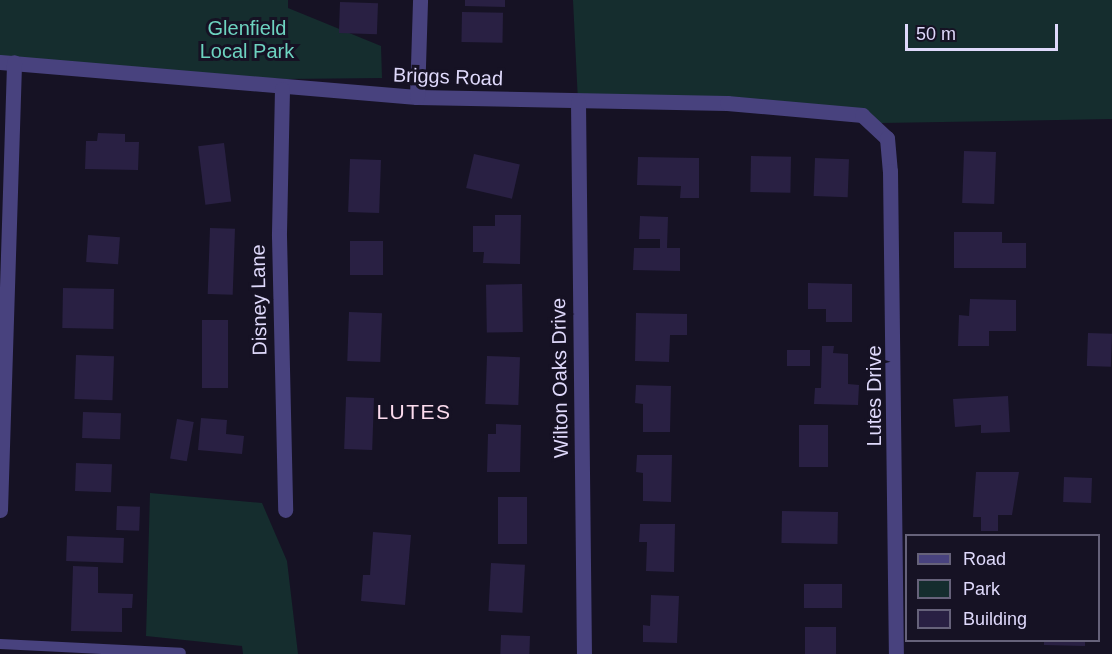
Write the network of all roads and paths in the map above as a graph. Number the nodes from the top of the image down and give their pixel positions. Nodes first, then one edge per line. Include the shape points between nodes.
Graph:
1 (420, 0) edge
2 (7, 62) edge
3 (282, 89) junction
4 (417, 97) junction
5 (578, 102) junction
6 (887, 138) joint
7 (0, 510) edge
8 (285, 510) dead end
9 (0, 644) edge
10 (181, 653) edge
11 (584, 654) edge
12 (896, 654) edge

1 - 4 street
2 - 3 street, Briggs Road via 124,69
2 - 7 street
3 - 4 street, Briggs Road
3 - 8 street, Disney Lane via 279,236
4 - 5 street, Briggs Road
5 - 6 street, Briggs Road via 827,110 862,115
5 - 11 street, Wilton Oaks Drive
6 - 12 street, Lutes Drive via 893,228
9 - 10 lane

